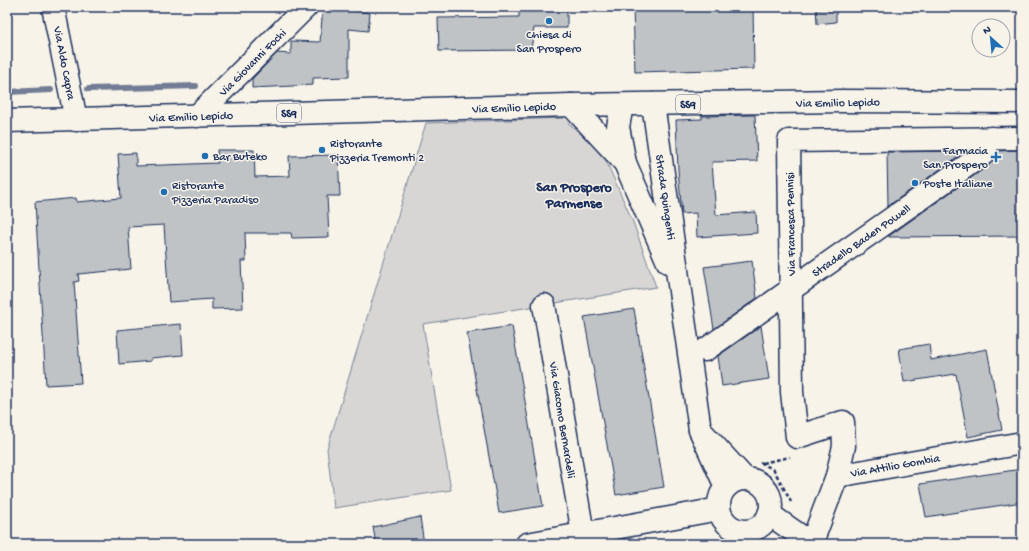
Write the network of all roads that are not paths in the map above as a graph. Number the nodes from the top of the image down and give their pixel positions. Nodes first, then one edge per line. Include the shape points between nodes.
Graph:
1 (54, 7) edge
2 (306, 7) edge
3 (1022, 102) edge
4 (622, 104) junction
5 (653, 104) junction
6 (571, 105) junction
7 (197, 116) junction
8 (76, 120) junction
9 (7, 122) edge
10 (991, 138) junction
11 (1022, 138) edge
12 (625, 163) junction
13 (679, 289) junction
14 (791, 290) junction
15 (544, 305) dead end
16 (705, 350) dead end
17 (1022, 443) edge
18 (837, 476) junction
19 (735, 483) junction
20 (769, 514) junction
21 (724, 526) edge
22 (583, 534) junction
23 (749, 537) edge
24 (814, 543) edge
25 (527, 544) edge

1 - 8 street, Via Aldo Capra
2 - 7 street, Via Giovanni Fochi
3 - 5 street, Via Emilio Lepido / SS9
4 - 5 street, Via Emilio Lepido / SS9
4 - 6 street, Via Emilio Lepido / SS9
4 - 12 street, Strada Quingenti via 618,127
5 - 13 street, Strada Quingenti
6 - 7 street, Via Emilio Lepido / SS9
6 - 12 street, Strada Quingenti
7 - 8 street, Via Emilio Lepido / SS9
8 - 9 street, Via Emilio Lepido / SS9
10 - 11 street, Via Francesca Pennisi
10 - 14 street, Stradello Baden Powell via 982,155
10 - 14 street, Via Francesca Pennisi via 789,141
12 - 13 street, Strada Quingenti
13 - 19 street, Strada Quingenti via 700,430
14 - 16 street, Stradello Baden Powell
14 - 18 street, Via Francesca Pennisi via 792,392 797,437 842,422 844,446
15 - 22 street, Via Giacomo Bernardelli
17 - 18 street, Via Attilio Gombia
18 - 24 street, Via Attilio Gombia
19 - 20 street via 753,480 760,484 766,490 770,502
19 - 21 street via 721,494 719,501
20 - 23 street
20 - 24 street
21 - 22 street
21 - 23 street via 746,531
22 - 25 street

